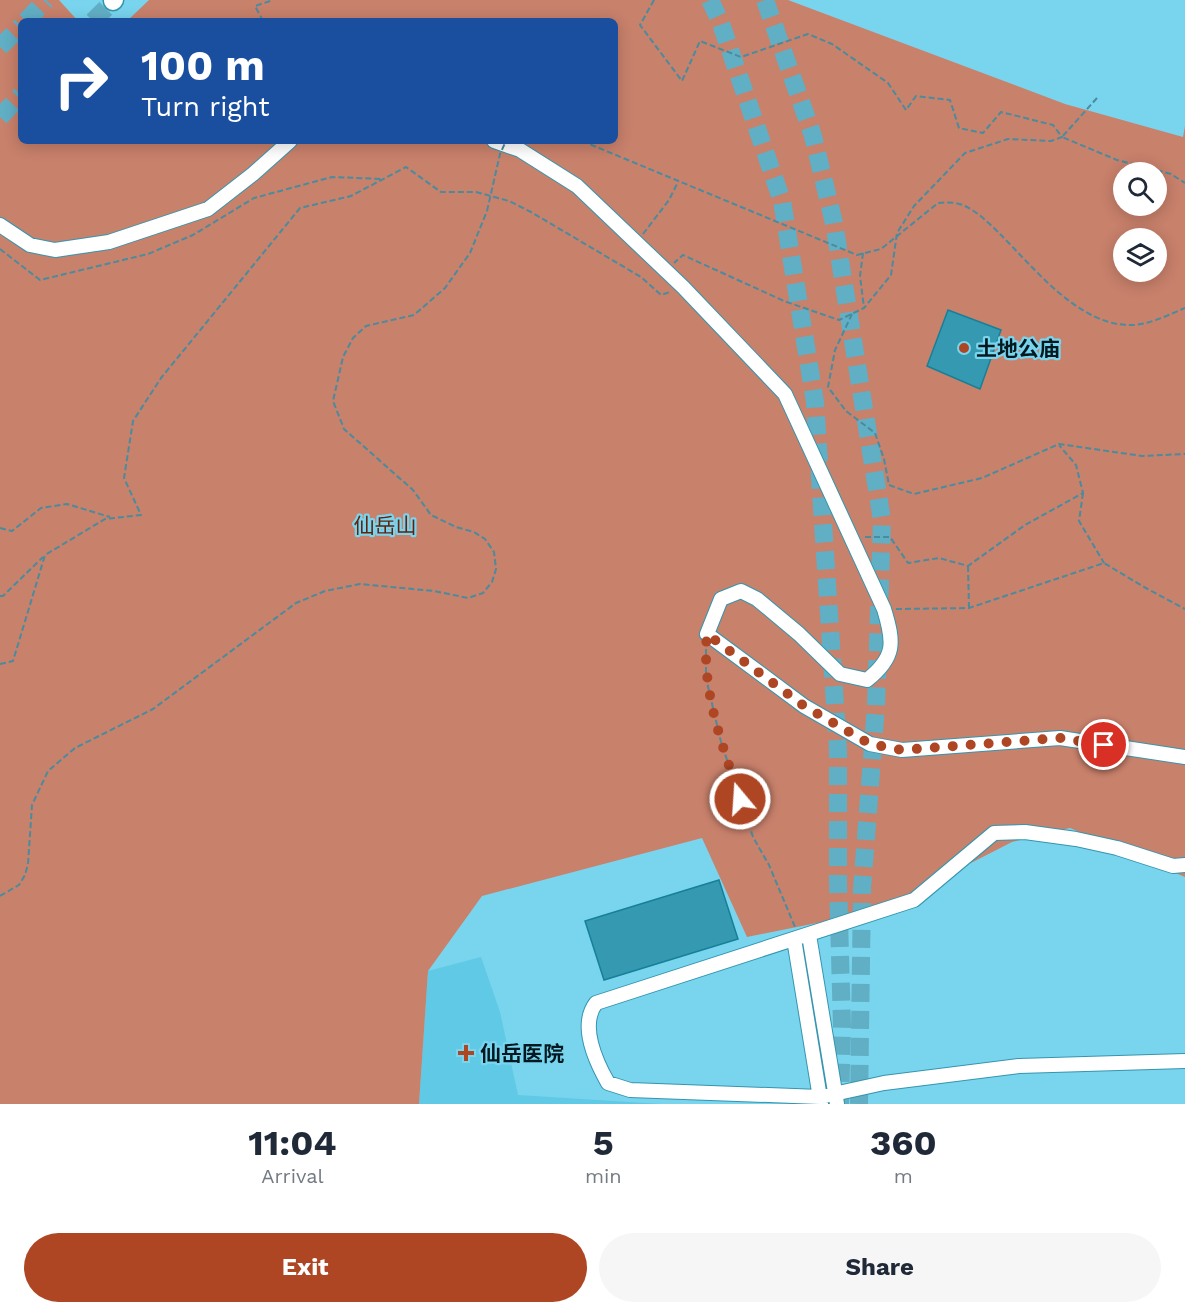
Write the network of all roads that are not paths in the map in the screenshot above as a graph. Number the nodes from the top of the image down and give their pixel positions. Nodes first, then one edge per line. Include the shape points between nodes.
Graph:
1 (287, 144) edge
2 (503, 144) edge
3 (0, 225) edge
4 (1185, 758) edge
5 (1185, 865) edge
6 (801, 937) junction
7 (1185, 1061) edge
8 (836, 1099) edge
9 (821, 1100) edge

1 - 3 street via 208,208 109,242 55,249 30,245
2 - 4 street via 520,150 577,186 683,287 785,394 884,609 893,638 883,667 867,680 840,674 798,634 741,591 721,599 707,634 804,706 870,744 902,750 1060,738
5 - 6 street via 1173,866 1076,839 1025,832 994,833 914,900
6 - 8 street
6 - 9 street
6 - 9 street via 596,1003 590,1010 589,1021 596,1062 608,1083 630,1090
7 - 8 street via 1019,1066 884,1083
8 - 9 street

